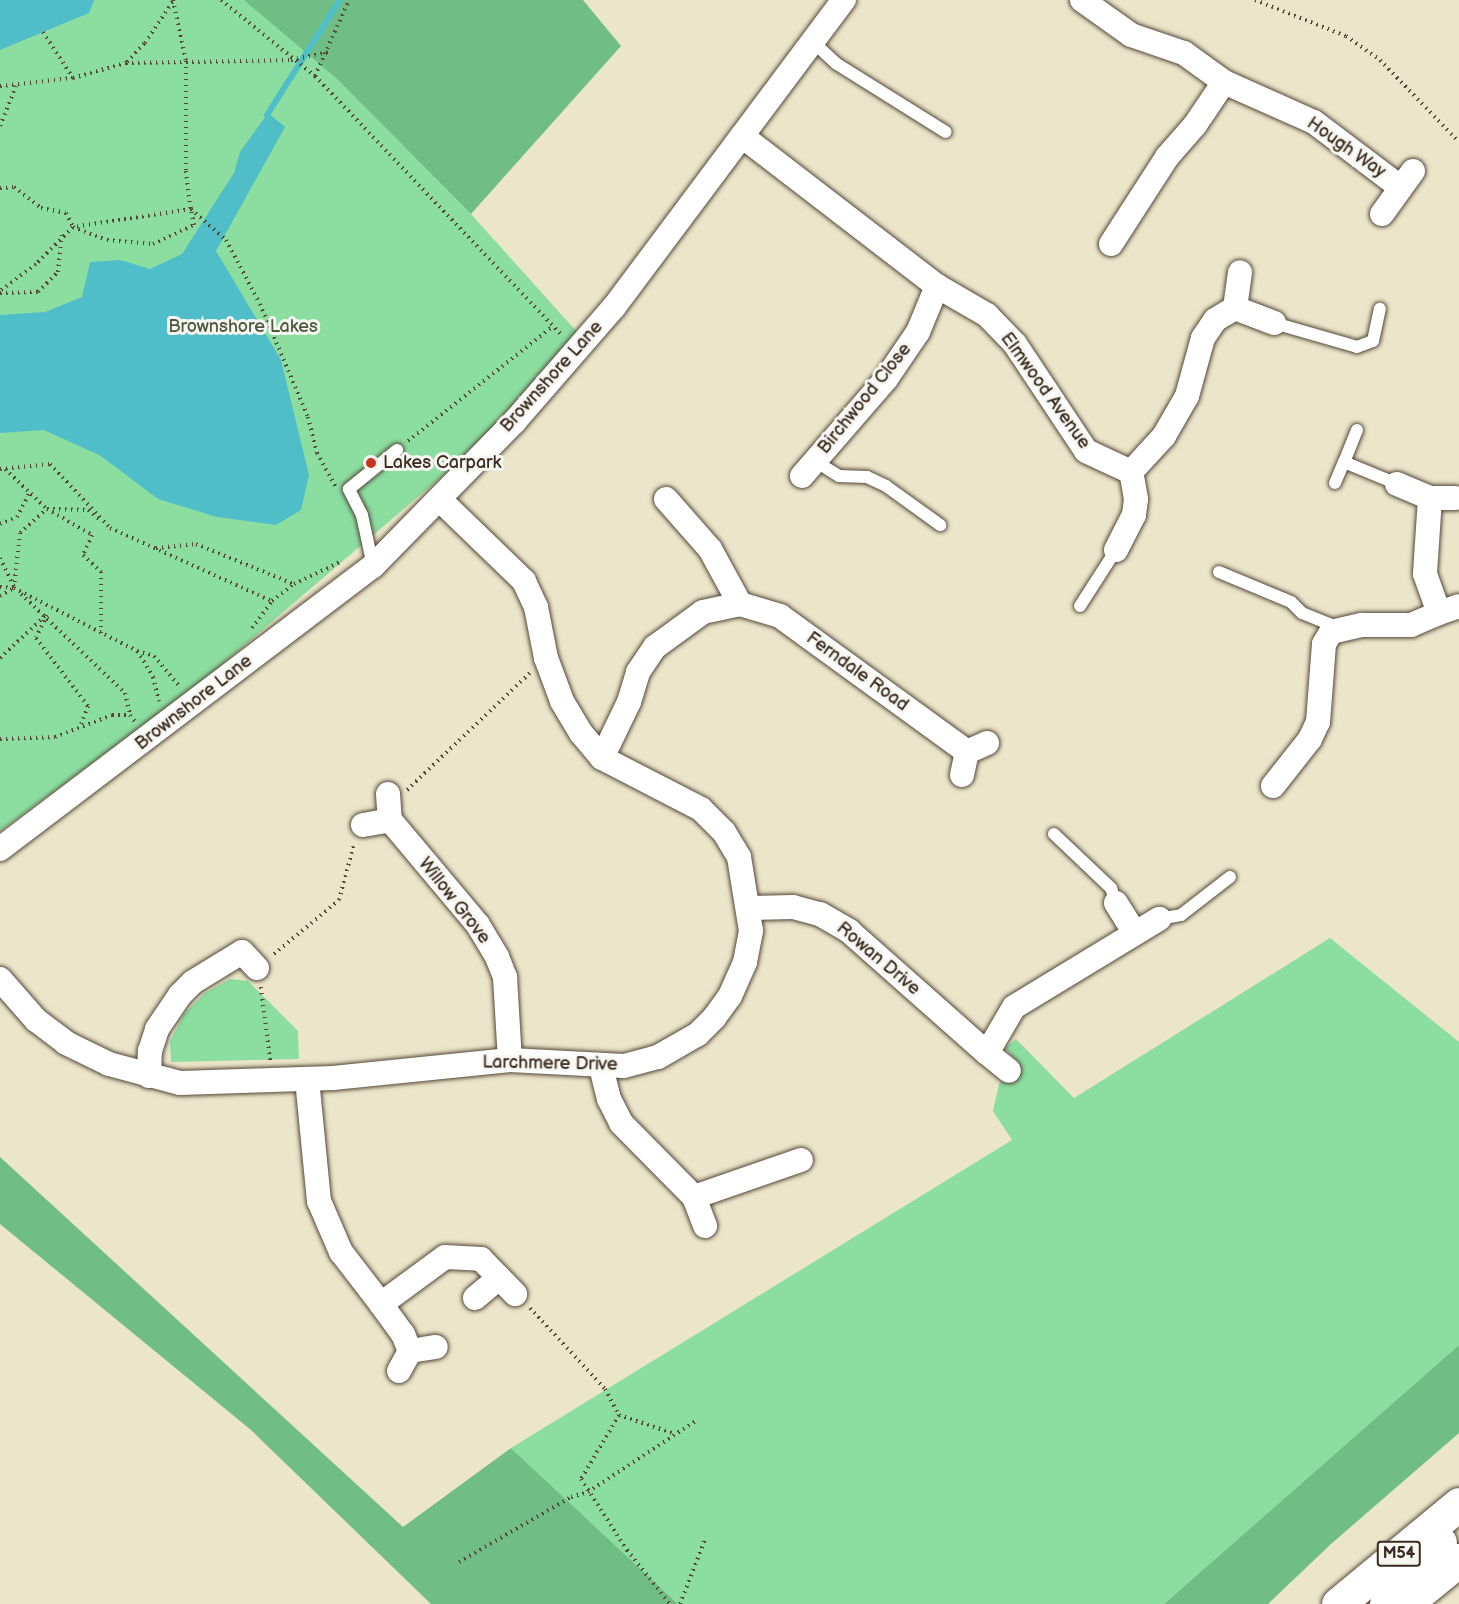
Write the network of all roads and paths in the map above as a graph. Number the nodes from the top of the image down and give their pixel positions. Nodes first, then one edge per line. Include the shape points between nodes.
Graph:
1 (173, 0) edge
2 (222, 0) edge
3 (349, 0) edge
4 (844, 0) edge
5 (1082, 0) edge
6 (1255, 0) edge
7 (43, 32) dead end
8 (811, 40) junction
9 (328, 52) junction
10 (291, 60) junction
11 (186, 61) junction
12 (126, 63) junction
13 (315, 76) junction
14 (73, 78) junction
15 (1224, 82) junction
16 (0, 86) edge
17 (16, 86) junction
18 (0, 126) edge
19 (946, 132) dead end
20 (742, 136) junction
21 (1459, 142) edge
22 (0, 188) edge
23 (190, 209) junction
24 (1382, 214) dead end
25 (73, 227) junction
26 (62, 235) junction
27 (1111, 244) dead end
28 (1240, 272) dead end
29 (937, 286) junction
30 (0, 292) edge
31 (1235, 308) junction
32 (1380, 309) dead end
33 (1274, 323) joint
34 (553, 326) junction
35 (576, 349) junction
36 (1357, 430) dead end
37 (397, 450) joint
38 (1344, 462) junction
39 (3, 469) edge
40 (1131, 472) junction
41 (806, 474) joint
42 (1335, 483) dead end
43 (1396, 483) joint
44 (29, 493) junction
45 (339, 495) dead end
46 (1430, 498) junction
47 (1455, 498) dead end
48 (439, 499) junction
49 (666, 499) dead end
50 (47, 509) junction
51 (0, 524) edge
52 (940, 525) dead end
53 (110, 528) junction
54 (156, 548) junction
55 (1116, 550) joint
56 (0, 558) edge
57 (372, 560) junction
58 (1219, 572) dead end
59 (294, 584) junction
60 (0, 587) edge
61 (14, 588) junction
62 (0, 596) edge
63 (272, 601) junction
64 (741, 604) junction
65 (1080, 606) dead end
66 (1449, 609) edge
67 (47, 615) junction
68 (1341, 628) junction
69 (101, 633) junction
70 (247, 635) dead end
71 (137, 651) junction
72 (0, 658) edge
73 (546, 658) junction
74 (178, 685) dead end
75 (164, 709) dead end
76 (130, 715) junction
77 (81, 725) junction
78 (138, 728) dead end
79 (0, 739) edge
80 (972, 757) dead end
81 (602, 758) junction
82 (1273, 786) dead end
83 (388, 794) joint
84 (390, 820) junction
85 (363, 825) joint
86 (1054, 834) dead end
87 (0, 849) edge
88 (1230, 877) dead end
89 (1116, 903) joint
90 (750, 908) junction
91 (1159, 919) joint
92 (1134, 932) junction
93 (257, 968) junction
94 (0, 979) edge
95 (987, 1053) junction
96 (510, 1060) junction
97 (601, 1067) junction
98 (1009, 1071) dead end
99 (149, 1076) junction
100 (273, 1079) junction
101 (307, 1079) junction
102 (801, 1160) dead end
103 (694, 1197) junction
104 (705, 1226) dead end
105 (507, 1286) junction
106 (475, 1298) dead end
107 (381, 1304) junction
108 (436, 1347) dead end
109 (619, 1415) junction
110 (697, 1420) dead end
111 (676, 1434) junction
112 (588, 1492) junction
113 (1459, 1504) edge
114 (1459, 1525) edge
115 (705, 1537) dead end
116 (1459, 1560) edge
117 (459, 1562) dead end
118 (670, 1604) edge
119 (681, 1604) edge
120 (1338, 1604) edge
121 (1386, 1604) edge
122 (1405, 1604) edge

1 - 11 path
1 - 12 path via 146,43
2 - 10 path
3 - 9 path
4 - 8 street, Brownshore Lane
5 - 15 street, Hough Way via 1131,35 1184,52
6 - 21 path via 1346,36 1372,54
7 - 14 path
8 - 19 lane via 837,64
8 - 20 street, Brownshore Lane
9 - 10 path
9 - 13 path
10 - 11 path
10 - 13 path
11 - 12 path
11 - 23 path
12 - 14 path
13 - 34 path
14 - 17 path
15 - 24 street, Hough Way via 1314,122 1407,179
15 - 27 street via 1167,157
16 - 17 path
17 - 18 path
20 - 29 street, Elmwood Avenue
20 - 35 street, Brownshore Lane via 685,216
22 - 25 path via 14,187 41,208 66,213
23 - 25 path
23 - 25 path via 194,225 153,244 107,240
23 - 45 path via 226,240 260,304 308,417 317,453
25 - 26 path
26 - 30 path via 36,264
26 - 30 path via 58,272 38,292
28 - 31 street
29 - 40 street, Elmwood Avenue via 987,315 1015,344 1086,451
29 - 41 street, Birchwood Close via 918,332 886,379
31 - 33 street
31 - 40 street via 1215,320 1203,338 1186,396 1164,436
32 - 33 lane via 1373,341 1357,347
34 - 35 path
34 - 37 path
35 - 48 street, Brownshore Lane
36 - 38 lane
37 - 57 lane via 349,489 362,515
38 - 42 lane
38 - 43 lane
39 - 44 path
39 - 53 path via 50,464
40 - 55 street via 1136,499 1134,515
41 - 52 lane via 867,477
43 - 46 street
44 - 50 path
44 - 51 path via 17,517
46 - 47 street
46 - 66 street via 1425,574
48 - 57 street, Brownshore Lane
48 - 73 street, Larchmere Drive via 524,581 537,607
49 - 64 street via 710,549
50 - 53 path via 88,510
50 - 61 path via 20,533
50 - 69 path via 92,535 83,555 101,572
53 - 54 path
54 - 59 path via 196,544
54 - 63 path
55 - 65 lane
56 - 61 path
57 - 59 path via 334,562
57 - 87 street, Brownshore Lane
58 - 68 lane
59 - 63 path
60 - 61 path
61 - 62 path
61 - 67 path
61 - 69 path
63 - 70 path
64 - 80 street, Ferndale Road via 780,616
64 - 81 street, Ferndale Road via 703,612 654,646 638,672 629,702
66 - 68 street via 1411,625
67 - 72 path
67 - 76 path via 125,693
67 - 77 path via 36,638 88,706
68 - 82 street via 1332,632 1324,644 1318,722 1310,739
69 - 71 path
71 - 74 path via 154,656
71 - 75 path via 153,677
73 - 81 street, Larchmere Drive via 562,701 580,733
73 - 83 path via 406,791
76 - 77 path via 112,715
76 - 78 path
77 - 79 path via 55,737
81 - 90 street, Larchmere Drive via 701,809 724,832 739,857
83 - 84 street
84 - 85 street
84 - 96 street, Willow Grove via 478,925 497,957 505,977
85 - 93 path via 339,900
86 - 89 lane via 1111,888
88 - 91 lane via 1181,915
89 - 92 street
90 - 95 street, Rowan Drive via 793,907 820,914 849,931
90 - 97 street, Larchmere Drive via 751,931 745,962 730,996 714,1018 698,1034 658,1057
91 - 92 street
92 - 95 street via 1014,1007
93 - 99 street via 242,952 193,982 180,995 157,1029 150,1051
93 - 100 path
94 - 99 street, Larchmere Drive via 36,1020 66,1043 109,1064
95 - 98 street, Rowan Drive
96 - 97 street, Larchmere Drive
96 - 101 street, Larchmere Drive
97 - 103 street via 609,1099 621,1123
99 - 100 street, Larchmere Drive via 180,1083
100 - 101 street, Larchmere Drive
101 - 107 street via 319,1201 341,1252
102 - 103 street
103 - 104 street
105 - 106 street
105 - 107 street via 481,1259 445,1257
105 - 109 path via 605,1389
107 - 108 street via 403,1334 404,1361
109 - 111 path
109 - 112 path via 581,1479
110 - 111 path
111 - 112 path
112 - 117 path via 572,1497
112 - 118 path
113 - 120 highway, M54
114 - 121 highway via 1427,1553
115 - 119 path
116 - 122 highway

